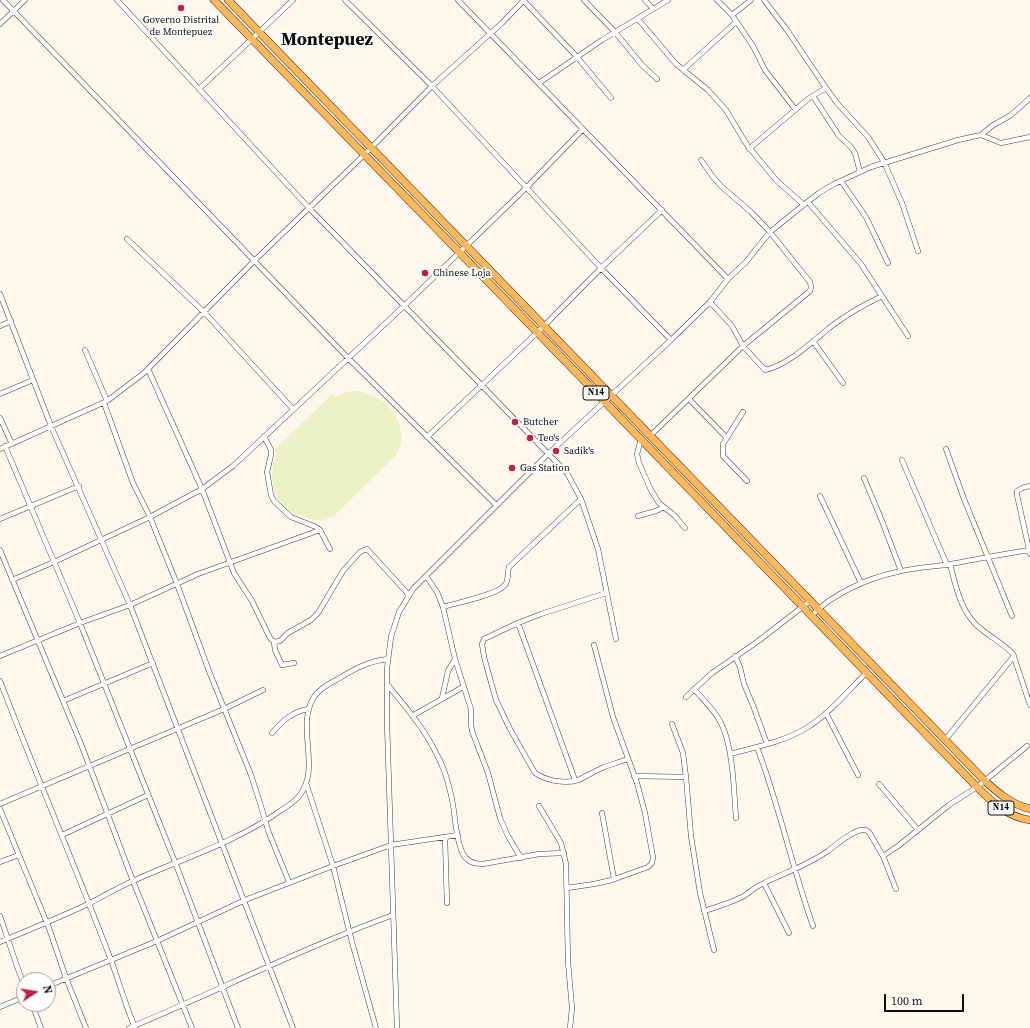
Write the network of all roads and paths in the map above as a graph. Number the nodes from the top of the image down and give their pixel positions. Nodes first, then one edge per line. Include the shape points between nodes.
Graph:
1 (3, 0) edge
2 (25, 0) edge
3 (117, 0) edge
4 (214, 0) edge
5 (228, 0) edge
6 (293, 0) edge
7 (344, 0) edge
8 (523, 0) edge
9 (584, 0) edge
10 (645, 0) edge
11 (668, 0) edge
12 (717, 0) edge
13 (764, 0) edge
14 (461, 1) edge
15 (749, 1) edge
16 (653, 9) junction
17 (14, 11) junction
18 (732, 15) junction
19 (638, 19) junction
20 (736, 22) junction
21 (0, 24) edge
22 (258, 32) junction
23 (615, 32) junction
24 (489, 33) junction
25 (251, 39) junction
26 (577, 57) junction
27 (683, 70) junction
28 (657, 79) dead end
29 (539, 83) junction
30 (432, 86) junction
31 (826, 88) junction
32 (199, 89) junction
33 (813, 96) junction
34 (322, 98) junction
35 (611, 98) dead end
36 (1030, 98) edge
37 (316, 104) junction
38 (795, 109) junction
39 (583, 129) junction
40 (981, 135) junction
41 (1030, 137) edge
42 (370, 148) junction
43 (749, 148) junction
44 (364, 155) junction
45 (701, 160) dead end
46 (884, 162) junction
47 (860, 172) junction
48 (841, 181) junction
49 (526, 188) junction
50 (806, 203) junction
51 (309, 208) junction
52 (662, 210) junction
53 (770, 232) junction
54 (127, 239) dead end
55 (465, 246) junction
56 (918, 251) dead end
57 (458, 252) junction
58 (254, 261) junction
59 (888, 263) dead end
60 (601, 268) junction
61 (728, 279) junction
62 (0, 294) edge
63 (882, 296) junction
64 (710, 302) junction
65 (2, 304) edge
66 (404, 306) junction
67 (204, 312) junction
68 (10, 321) junction
69 (0, 326) edge
70 (543, 327) junction
71 (537, 332) junction
72 (908, 336) dead end
73 (671, 340) junction
74 (814, 341) junction
75 (743, 346) junction
76 (85, 350) dead end
77 (348, 358) junction
78 (148, 369) junction
79 (33, 380) junction
80 (843, 383) dead end
81 (482, 386) junction
82 (0, 394) edge
83 (610, 396) junction
84 (689, 399) junction
85 (604, 401) junction
86 (106, 402) junction
87 (293, 409) junction
88 (743, 412) dead end
89 (0, 418) edge
90 (51, 426) junction
91 (264, 436) junction
92 (650, 436) junction
93 (427, 437) junction
94 (727, 438) junction
95 (641, 439) junction
96 (12, 444) junction
97 (5, 446) junction
98 (0, 449) edge
99 (946, 449) dead end
100 (548, 454) junction
101 (902, 460) dead end
102 (689, 477) junction
103 (864, 478) dead end
104 (747, 481) dead end
105 (683, 483) junction
106 (79, 486) junction
107 (1030, 486) edge
108 (202, 489) junction
109 (820, 496) dead end
110 (582, 499) junction
111 (31, 506) junction
112 (496, 506) junction
113 (664, 507) junction
114 (638, 516) dead end
115 (150, 517) junction
116 (0, 519) edge
117 (685, 528) dead end
118 (320, 530) junction
119 (102, 540) junction
120 (330, 549) dead end
121 (0, 550) edge
122 (1030, 552) edge
123 (989, 557) junction
124 (230, 561) junction
125 (54, 562) junction
126 (948, 564) junction
127 (901, 571) junction
128 (426, 576) junction
129 (12, 580) junction
130 (861, 583) junction
131 (177, 584) junction
132 (606, 593) junction
133 (409, 595) junction
134 (810, 601) junction
135 (130, 605) junction
136 (443, 607) junction
137 (802, 607) junction
138 (817, 609) junction
139 (811, 616) junction
140 (1012, 616) dead end
141 (80, 623) junction
142 (518, 623) junction
143 (616, 639) dead end
144 (38, 641) junction
145 (274, 642) junction
146 (594, 646) dead end
147 (0, 656) edge
148 (735, 656) junction
149 (1014, 656) junction
150 (388, 659) junction
151 (455, 659) junction
152 (153, 663) junction
153 (294, 663) dead end
154 (866, 673) junction
155 (0, 681) edge
156 (104, 683) junction
157 (387, 684) junction
158 (463, 687) junction
159 (694, 689) junction
160 (263, 690) dead end
161 (686, 697) dead end
162 (442, 698) junction
163 (63, 700) junction
164 (1030, 705) edge
165 (224, 709) junction
166 (308, 709) junction
167 (826, 713) junction
168 (412, 716) junction
169 (672, 724) dead end
170 (178, 728) junction
171 (272, 733) dead end
172 (945, 740) junction
173 (767, 744) junction
174 (1027, 746) dead end
175 (757, 747) junction
176 (130, 749) junction
177 (730, 754) junction
178 (628, 759) junction
179 (90, 766) junction
180 (858, 775) dead end
181 (634, 776) junction
182 (686, 777) junction
183 (574, 780) junction
184 (984, 780) junction
185 (306, 783) junction
186 (879, 784) dead end
187 (41, 787) junction
188 (977, 787) junction
189 (148, 795) junction
190 (0, 804) edge
191 (539, 806) dead end
192 (0, 809) edge
193 (1030, 809) edge
194 (107, 813) junction
195 (602, 813) dead end
196 (736, 818) dead end
197 (1030, 820) edge
198 (266, 822) junction
199 (918, 830) junction
200 (62, 835) junction
201 (458, 835) junction
202 (445, 837) junction
203 (222, 842) junction
204 (391, 845) junction
205 (564, 854) junction
206 (20, 855) junction
207 (883, 856) junction
208 (521, 858) junction
209 (0, 862) edge
210 (175, 862) junction
211 (333, 866) junction
212 (794, 869) junction
213 (614, 879) junction
214 (133, 881) junction
215 (289, 882) junction
216 (764, 883) junction
217 (567, 888) junction
218 (896, 889) dead end
219 (245, 900) junction
220 (447, 903) dead end
221 (88, 904) junction
222 (704, 911) junction
223 (393, 915) junction
224 (0, 916) edge
225 (198, 922) junction
226 (47, 923) junction
227 (813, 926) dead end
228 (350, 932) junction
229 (789, 933) dead end
230 (8, 938) junction
231 (156, 941) junction
232 (0, 942) edge
233 (714, 950) dead end
234 (111, 960) junction
235 (269, 965) junction
236 (19, 972) edge
237 (66, 978) junction
238 (56, 982) edge
239 (222, 988) junction
240 (16, 1001) edge
241 (184, 1005) junction
242 (0, 1008) edge
243 (35, 1012) edge
244 (135, 1027) edge
245 (41, 1028) edge
246 (86, 1028) edge
247 (128, 1028) edge
248 (192, 1028) edge
249 (238, 1028) edge
250 (292, 1028) edge
251 (376, 1028) edge
252 (396, 1028) edge
253 (570, 1028) edge

1 - 17 street
2 - 17 street
3 - 32 street
4 - 25 main road, N14
5 - 22 main road, N14
6 - 22 street
7 - 30 street
8 - 24 street
8 - 26 street
9 - 23 street
10 - 16 street
11 - 16 street
12 - 18 street
13 - 31 street
14 - 24 street
15 - 18 street
16 - 19 street
17 - 21 street
17 - 58 street
18 - 20 street
19 - 23 street
19 - 27 street
20 - 27 street
20 - 38 street via 753,46 765,70
22 - 25 street
22 - 34 main road, N14
23 - 26 street
23 - 28 street
24 - 29 street
24 - 30 street
25 - 32 street
25 - 37 main road, N14
26 - 29 street
26 - 35 street
27 - 43 street via 708,90 726,110
29 - 39 street
30 - 42 street
30 - 49 street
31 - 33 street
31 - 46 street via 868,137
32 - 51 street
33 - 38 street
33 - 47 street via 839,136 856,153
34 - 37 main road
34 - 42 main road, N14
36 - 40 street via 1011,115
37 - 44 main road, N14
38 - 43 street
39 - 49 street
39 - 52 street
40 - 41 street via 1001,143
40 - 46 street
42 - 44 street
42 - 55 main road, N14
43 - 50 street via 777,181
44 - 51 street
44 - 57 main road, N14
45 - 53 street via 722,187
46 - 47 street
46 - 56 street via 902,203
47 - 48 street
48 - 50 street
48 - 59 street via 866,217
49 - 55 street
49 - 60 street
50 - 53 street
50 - 63 street via 861,264
51 - 58 street
51 - 66 street
52 - 60 street
52 - 61 street
53 - 61 street via 746,262
53 - 75 street via 810,282 811,287 810,291
54 - 67 street
55 - 57 street
55 - 70 main road, N14
57 - 66 street
57 - 71 main road, N14
58 - 67 street
58 - 77 street
60 - 70 street
60 - 73 street
61 - 64 street
62 - 65 street
63 - 72 street
63 - 74 street via 848,314
64 - 73 street
64 - 75 street via 732,326
65 - 68 street
66 - 77 street
66 - 81 street
67 - 78 street
67 - 87 street
68 - 69 street
68 - 79 street
70 - 71 street
70 - 83 main road, N14
71 - 81 street
71 - 85 main road, N14
73 - 83 street
74 - 75 street via 785,361 765,370
74 - 80 street
75 - 84 street
76 - 86 street
77 - 87 street
77 - 93 street
78 - 86 street
78 - 108 street
79 - 82 street
79 - 90 street
81 - 93 street
81 - 100 street
83 - 85 street
83 - 92 main road, N14
84 - 92 street
84 - 94 street
85 - 95 main road, N14
85 - 100 street
86 - 90 street
86 - 115 street via 131,477
87 - 91 street
88 - 94 street
89 - 96 street
90 - 96 street
90 - 106 street
91 - 108 street via 233,466
91 - 118 street via 271,450 267,472 274,501 291,517
92 - 102 main road, N14
93 - 112 street
94 - 104 street via 723,444 724,456
95 - 105 main road, N14
95 - 113 street via 637,454 639,463 651,490
96 - 97 street
97 - 98 street
97 - 111 street
99 - 123 street
100 - 110 street via 567,473
100 - 112 street
101 - 126 street
102 - 105 main road
102 - 134 main road, N14
103 - 127 street
105 - 137 main road, N14
106 - 111 street
106 - 119 street
107 - 122 street via 1017,491
108 - 115 street
108 - 124 street
109 - 130 street
110 - 132 street via 598,549
110 - 136 street via 509,567 505,585 491,593
111 - 116 street
111 - 125 street
112 - 128 street
113 - 114 street
113 - 117 street
115 - 119 street
115 - 131 street
118 - 120 street
118 - 124 street
119 - 125 street
119 - 135 street
121 - 129 street
122 - 123 street
123 - 126 street
123 - 140 street
124 - 131 street
124 - 145 street via 238,581
125 - 129 street
125 - 141 street
126 - 127 street
126 - 149 street via 958,593 972,621 1008,648
127 - 130 street
128 - 133 street
128 - 136 street
129 - 144 street
130 - 138 street
131 - 135 street
131 - 165 street
132 - 142 street
132 - 143 street
133 - 145 street via 365,549 343,571 311,620 288,633 280,641
133 - 150 street via 398,612
134 - 137 street
134 - 138 main road, N14
135 - 141 street
135 - 152 street
136 - 151 street
137 - 139 main road, N14
137 - 148 street
138 - 139 street
138 - 172 main road, N14
139 - 154 main road, N14
141 - 144 street
141 - 156 street
142 - 183 street
142 - 183 street via 484,639 483,642 484,657 496,700 535,773 550,780
144 - 147 street
144 - 163 street
145 - 153 street via 282,665
146 - 178 street via 613,718
148 - 159 street
148 - 173 street
149 - 164 street
149 - 172 street
150 - 157 street
150 - 166 street via 362,665 326,686 315,696
151 - 158 street
151 - 162 street via 448,671
152 - 156 street
152 - 170 street
154 - 167 street
154 - 188 main road, N14
155 - 187 street
156 - 163 street
156 - 176 street
157 - 168 street
157 - 204 street
158 - 162 street
158 - 208 street via 471,710 470,724 488,773 500,818
159 - 161 street
159 - 177 street via 720,720
160 - 165 street
162 - 168 street
163 - 179 street
165 - 170 street
165 - 198 street
166 - 171 street via 284,720
166 - 185 street
167 - 173 street via 808,727 787,738
167 - 180 street
168 - 201 street via 439,758 450,791
169 - 182 street via 683,753
170 - 176 street
170 - 203 street
172 - 184 main road, N14
173 - 175 street
174 - 184 street
175 - 177 street
175 - 212 street
176 - 179 street
176 - 189 street
177 - 196 street
178 - 181 street
178 - 183 street
179 - 187 street
179 - 194 street
181 - 182 street
181 - 213 street via 645,813 653,857 648,867
182 - 222 street via 691,836
184 - 188 street
184 - 193 main road, N14 via 1002,796
185 - 198 street via 299,797
185 - 211 street
186 - 199 street
187 - 190 street
187 - 200 street
188 - 197 main road, N14 via 1009,814
188 - 199 street
189 - 194 street
189 - 210 street
191 - 205 street via 561,843
192 - 206 street
194 - 200 street
194 - 214 street
195 - 213 street
198 - 203 street
198 - 215 street
199 - 207 street
200 - 221 street
201 - 202 street
201 - 208 street via 463,855 474,864
202 - 204 street
202 - 220 street
203 - 210 street
203 - 219 street
204 - 211 street
204 - 223 street
205 - 208 street via 539,854
205 - 217 street
206 - 209 street
206 - 226 street
207 - 212 street via 869,832 864,829 853,833 828,852
207 - 218 street
210 - 214 street
210 - 225 street
211 - 215 street
211 - 228 street
212 - 216 street
212 - 227 street
213 - 217 street
214 - 221 street
214 - 231 street
215 - 219 street
216 - 222 street via 742,897
216 - 229 street
217 - 253 street via 568,962 572,1008
219 - 225 street
219 - 235 street
221 - 226 street
221 - 234 street
222 - 233 street
223 - 228 street
223 - 252 street
224 - 230 street
225 - 231 street
225 - 239 street
226 - 230 street
226 - 237 street
228 - 235 street
228 - 251 street
230 - 232 street
230 - 236 street
231 - 234 street
231 - 241 street
234 - 237 street
234 - 244 street
235 - 239 street
235 - 250 street
237 - 238 street
237 - 246 street
239 - 241 street
239 - 249 street
240 - 242 street
241 - 244 street
241 - 248 street
243 - 245 street
244 - 247 street

